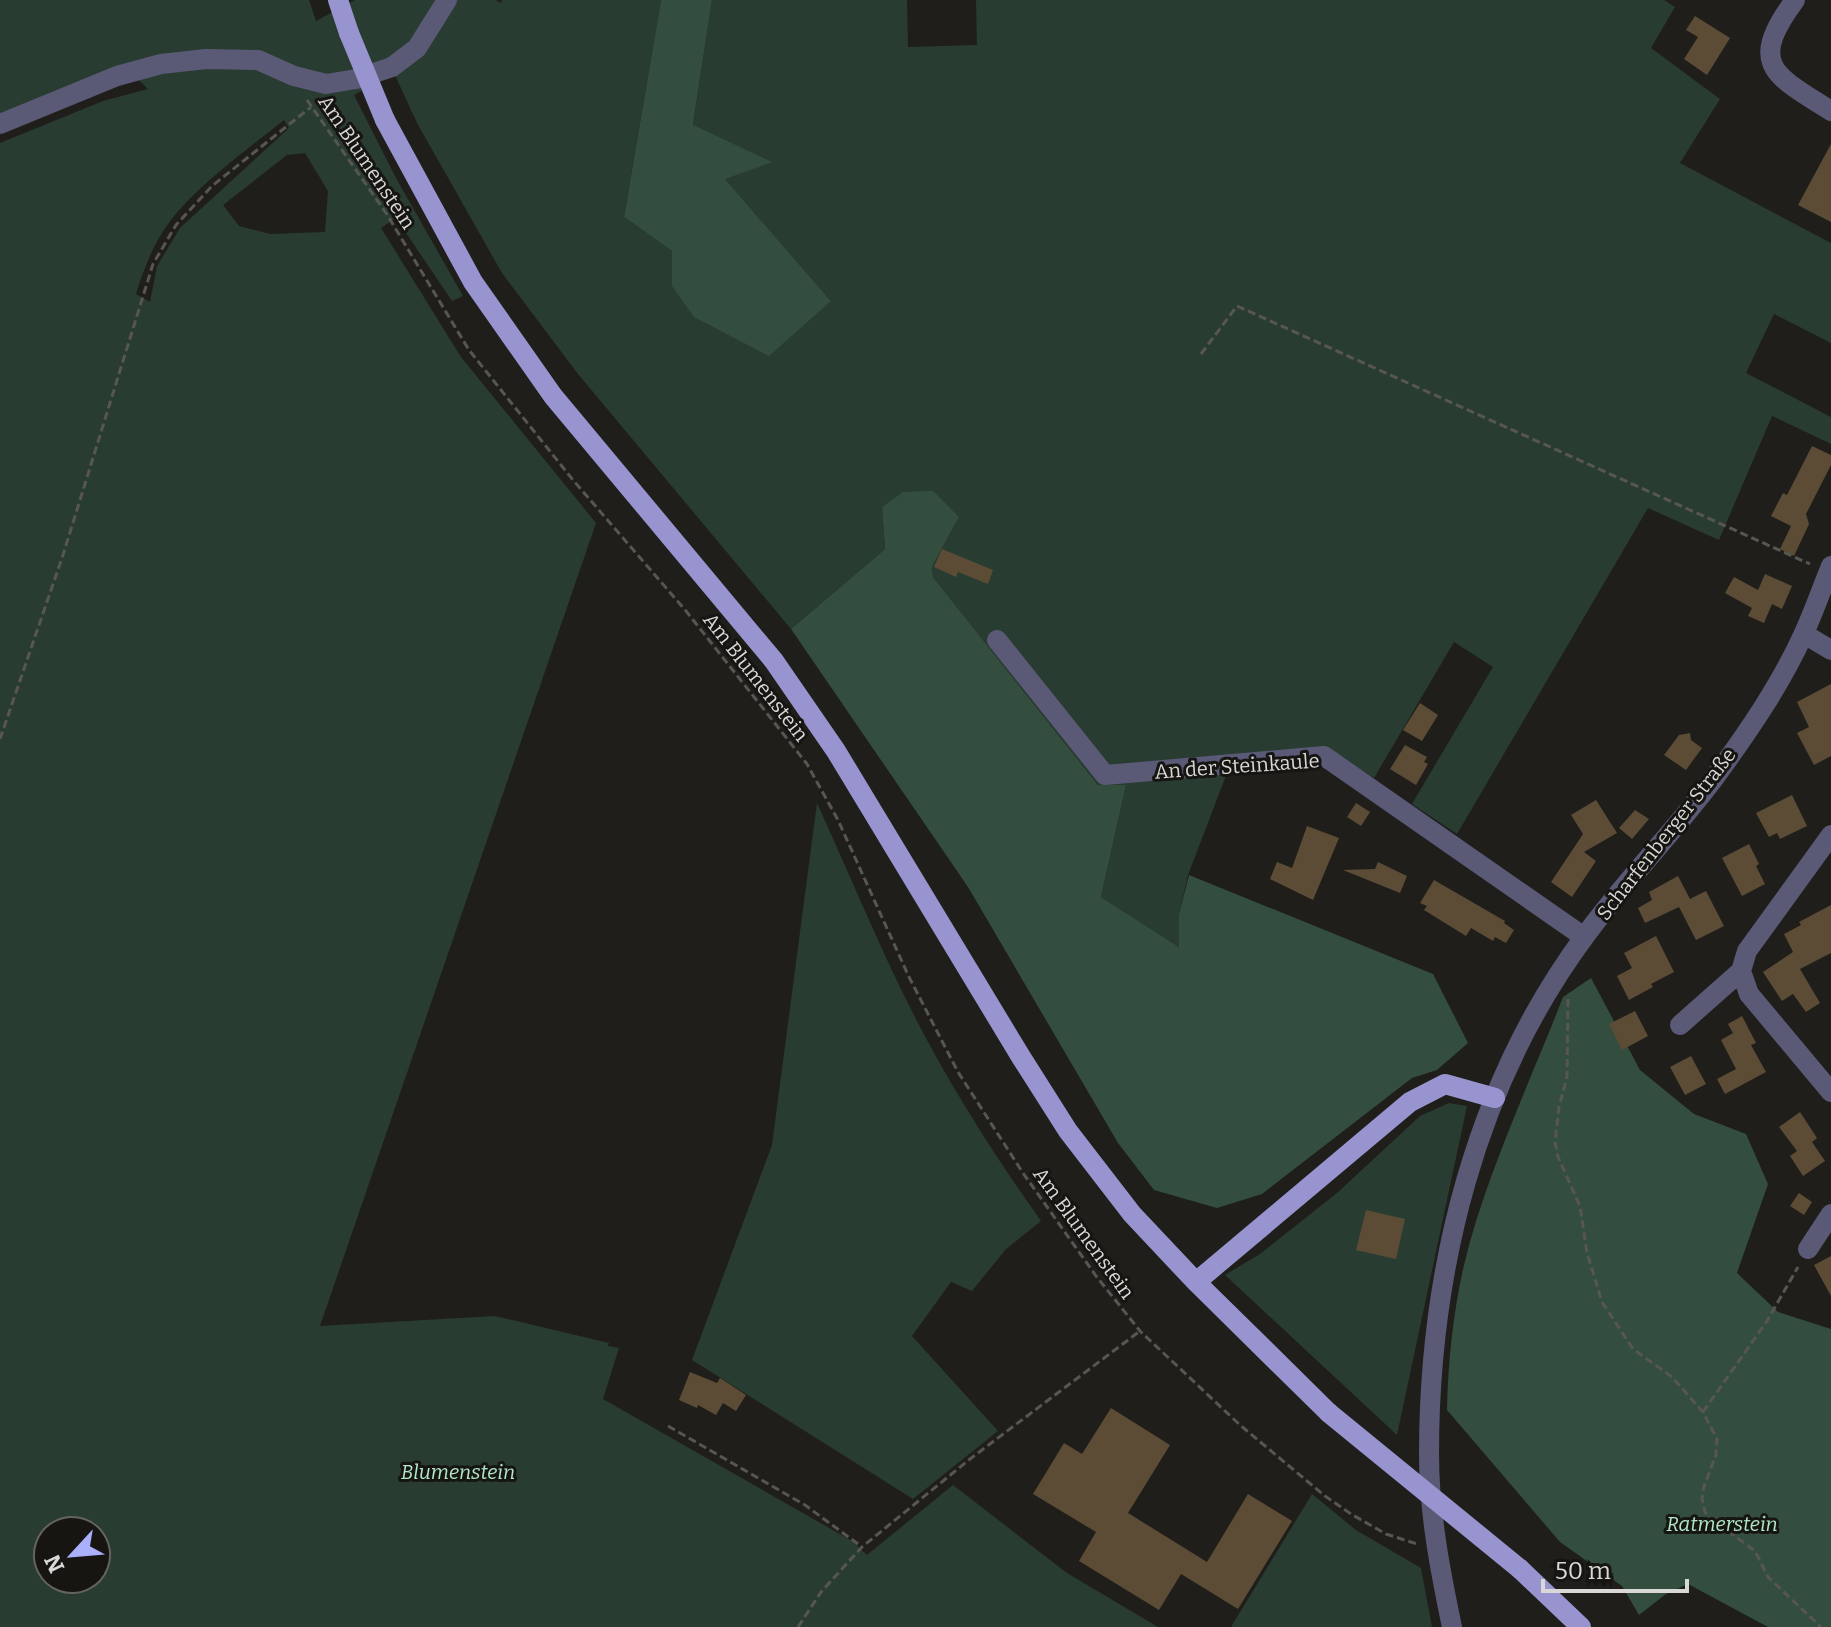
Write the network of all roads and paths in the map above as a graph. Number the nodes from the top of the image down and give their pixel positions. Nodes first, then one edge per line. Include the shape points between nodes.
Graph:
1 (338, 0) edge
2 (447, 0) edge
3 (1795, 0) edge
4 (294, 76) junction
5 (311, 107) junction
6 (1831, 111) edge
7 (0, 124) edge
8 (1201, 354) dead end
9 (1830, 569) edge
10 (1804, 634) junction
11 (997, 640) dead end
12 (1831, 650) edge
13 (0, 739) edge
14 (1831, 835) edge
15 (1584, 937) junction
16 (1567, 964) junction
17 (1741, 971) junction
18 (1680, 1025) dead end
19 (1831, 1092) edge
20 (1495, 1098) junction
21 (1831, 1214) edge
22 (1808, 1249) joint
23 (1196, 1282) junction
24 (1140, 1331) junction
25 (1703, 1412) junction
26 (668, 1426) dead end
27 (862, 1547) junction
28 (1437, 1551) junction
29 (798, 1627) edge
30 (1452, 1627) edge
31 (1581, 1627) edge
32 (1821, 1627) edge

1 - 23 main road, bridge via 385,120 473,282 553,396 774,661 836,751 1068,1131 1132,1214
2 - 4 street via 417,48 392,67 326,84
3 - 6 street via 1771,43 1773,67 1783,81
4 - 5 path, Am Blumenstein
4 - 7 street via 258,60 161,64 117,76
5 - 13 path via 212,186 176,225 153,264
5 - 24 path, Am Blumenstein via 386,213 469,350 807,764 958,1072 1023,1173
8 - 9 path via 1237,306
9 - 10 street, Scharfenberger Straße
10 - 12 street
10 - 15 street, Scharfenberger Straße via 1714,778
11 - 15 street, An der Steinkaule via 1105,775 1324,756
14 - 17 street via 1747,951
15 - 16 street, Scharfenberger Straße
16 - 20 street, Scharfenberger Straße via 1532,1019
16 - 25 path via 1567,1077 1555,1142 1580,1206 1590,1263 1602,1302 1633,1349 1672,1377
17 - 18 street
17 - 19 street via 1749,994
20 - 23 main road via 1445,1084 1410,1102
20 - 28 street, Scharfenberger Straße via 1466,1175 1443,1274 1429,1455
21 - 22 street
22 - 25 path via 1767,1321
23 - 31 main road, bridge via 1329,1413 1520,1569
24 - 27 path
24 - 28 path, Am Blumenstein via 1325,1496 1386,1534
25 - 32 path via 1717,1439 1704,1486 1705,1512 1755,1551 1768,1577
26 - 27 path via 805,1505
27 - 29 path
28 - 30 street, Scharfenberger Straße

